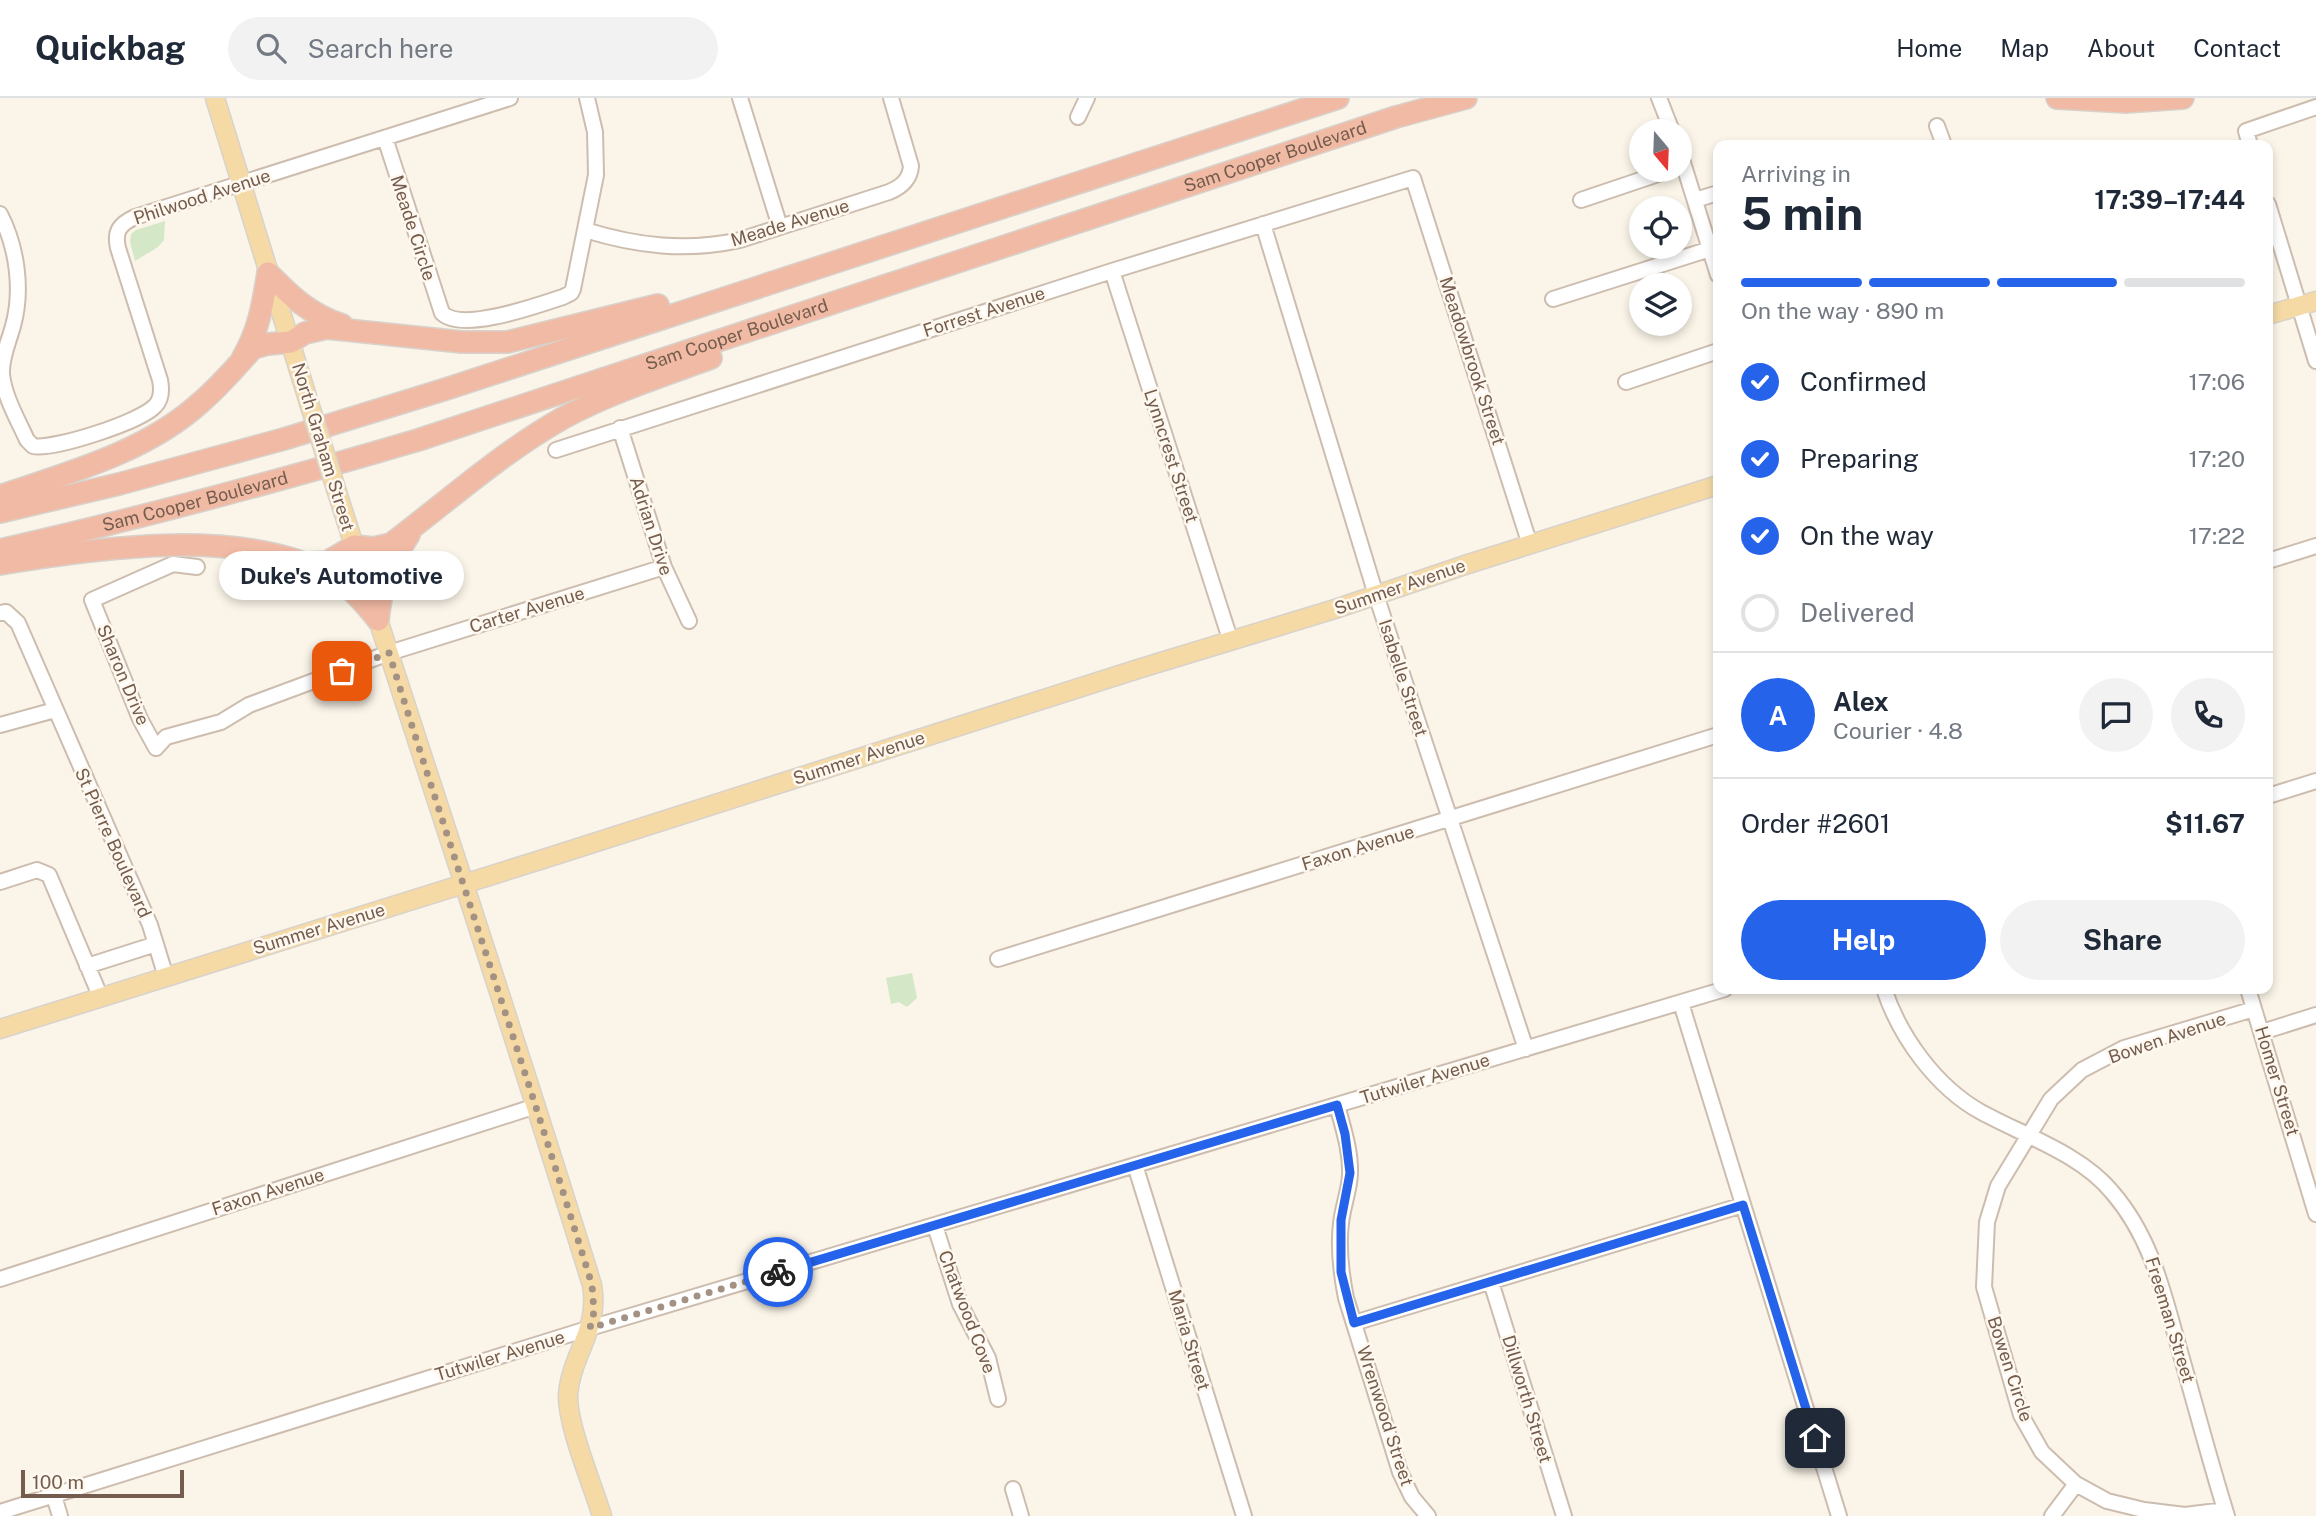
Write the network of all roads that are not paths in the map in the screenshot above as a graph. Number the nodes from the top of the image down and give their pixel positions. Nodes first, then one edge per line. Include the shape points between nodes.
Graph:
1 (215, 98) edge
2 (510, 98) edge
3 (587, 98) edge
4 (740, 98) edge
5 (891, 98) edge
6 (1087, 98) edge
7 (1338, 98) edge
8 (1466, 98) edge
9 (2057, 98) edge
10 (2183, 98) edge
11 (1660, 100) edge
12 (2316, 107) edge
13 (1078, 117) dead end
14 (1667, 119) edge
15 (1937, 126) dead end
16 (385, 138) junction
17 (2248, 138) edge
18 (1942, 140) edge
19 (1413, 178) joint
20 (1634, 182) edge
21 (1688, 182) edge
22 (242, 185) junction
23 (1713, 195) edge
24 (1581, 200) dead end
25 (1695, 200) junction
26 (0, 214) edge
27 (2273, 216) edge
28 (1263, 223) junction
29 (780, 227) junction
30 (585, 230) junction
31 (1040, 235) junction
32 (1710, 248) junction
33 (1713, 258) edge
34 (1112, 271) junction
35 (268, 272) junction
36 (749, 289) junction
37 (1553, 299) dead end
38 (2308, 303) edge
39 (2273, 314) edge
40 (357, 330) junction
41 (290, 342) junction
42 (1713, 353) edge
43 (2316, 361) edge
44 (239, 364) junction
45 (1626, 383) dead end
46 (620, 428) junction
47 (556, 450) dead end
48 (1713, 487) edge
49 (0, 496) edge
50 (0, 512) edge
51 (415, 526) junction
52 (1530, 545) junction
53 (354, 546) junction
54 (2316, 546) edge
55 (0, 550) edge
56 (2273, 559) edge
57 (306, 563) junction
58 (0, 564) edge
59 (197, 567) dead end
60 (664, 567) junction
61 (1376, 595) junction
62 (0, 613) edge
63 (378, 620) junction
64 (689, 621) dead end
65 (1231, 642) junction
66 (389, 653) junction
67 (55, 710) junction
68 (0, 724) edge
69 (1713, 737) edge
70 (156, 748) joint
71 (2316, 781) edge
72 (2273, 794) edge
73 (1450, 819) junction
74 (0, 882) edge
75 (465, 884) junction
76 (156, 944) junction
77 (84, 959) junction
78 (998, 959) dead end
79 (166, 977) junction
80 (1713, 993) edge
81 (1886, 994) edge
82 (2250, 994) edge
83 (101, 998) junction
84 (1681, 1003) junction
85 (2254, 1009) junction
86 (2316, 1015) edge
87 (0, 1029) edge
88 (2262, 1032) junction
89 (1526, 1049) junction
90 (1337, 1105) junction
91 (536, 1106) junction
92 (2029, 1135) junction
93 (1135, 1165) junction
94 (1743, 1205) junction
95 (2316, 1214) edge
96 (935, 1226) junction
97 (0, 1279) edge
98 (1491, 1282) junction
99 (1354, 1323) junction
100 (590, 1328) junction
101 (998, 1399) dead end
102 (2076, 1484) junction
103 (1013, 1489) dead end
104 (54, 1496) junction
105 (0, 1512) edge
106 (2226, 1513) edge
107 (60, 1516) edge
108 (602, 1516) edge
109 (1021, 1516) edge
110 (1244, 1516) edge
111 (1427, 1516) edge
112 (1564, 1516) edge
113 (1839, 1516) edge
114 (2052, 1516) edge

1 - 22 main road, North Graham Street
2 - 16 street, Philwood Avenue
3 - 30 street via 596,165
4 - 29 street
5 - 29 street, Meade Avenue via 911,162 902,185
6 - 13 street
7 - 36 highway, Sam Cooper Boulevard
8 - 31 highway, Sam Cooper Boulevard
9 - 10 highway via 2126,102
11 - 14 street
12 - 17 street
15 - 18 street
16 - 22 street, Philwood Avenue
16 - 30 street, Meade Circle via 439,308 446,317 504,315 570,293
19 - 28 street, Forrest Avenue
19 - 52 street, Meadowbrook Street
20 - 24 street
21 - 25 street
22 - 26 street, Philwood Avenue via 122,224 116,233 118,248 162,387 160,400 128,421 53,447 33,446 27,440 2,372 18,297 13,247
22 - 35 main road, North Graham Street
23 - 25 street
25 - 32 street
27 - 38 street
28 - 34 street, Forrest Avenue
28 - 61 street, Isabelle Street
29 - 30 street, Meade Avenue via 718,245 682,247 628,243
31 - 51 highway via 639,385 564,418 502,457
31 - 55 highway, Sam Cooper Boulevard via 418,440 103,527
32 - 33 street
32 - 37 street
34 - 46 street, Forrest Avenue
34 - 65 street, Lynncrest Street
35 - 40 highway via 293,299 320,317
35 - 41 main road, North Graham Street
35 - 44 highway via 255,338
36 - 40 highway via 694,296 507,342 462,342
36 - 50 highway, Sam Cooper Boulevard via 284,439
38 - 39 main road
38 - 43 street
40 - 41 highway via 327,328
41 - 44 highway via 253,348
41 - 53 main road, North Graham Street, bridge
42 - 45 street
44 - 49 highway via 200,404 146,438 63,475
46 - 47 street, Forrest Avenue
46 - 60 street, Adrian Drive
48 - 52 main road, Summer Avenue
51 - 53 highway via 391,544
51 - 63 highway via 382,587
52 - 61 main road, Summer Avenue
53 - 57 highway via 327,562
53 - 63 main road, North Graham Street
54 - 56 street
57 - 58 highway via 268,552 147,546
57 - 63 highway via 356,593
59 - 70 street, Sharon Drive via 173,564 92,600
60 - 64 street, Adrian Drive
60 - 66 street, Carter Avenue
61 - 65 main road, Summer Avenue
61 - 73 street, Isabelle Street
62 - 67 street, St Pierre Boulevard via 6,612 19,623
63 - 66 main road, North Graham Street
65 - 75 main road, Summer Avenue
66 - 70 street, Carter Avenue via 249,705 220,722 166,737
66 - 75 main road, North Graham Street
67 - 68 street
67 - 76 street, St Pierre Boulevard
69 - 73 street, Faxon Avenue
71 - 72 street
73 - 78 street, Faxon Avenue
73 - 89 street, Isabelle Street
74 - 77 street via 37,870 49,875
75 - 79 main road, Summer Avenue
75 - 91 main road, North Graham Street
76 - 77 street
76 - 79 street, St Pierre Boulevard
77 - 83 street
79 - 83 main road, Summer Avenue
80 - 84 street, Tutwiler Avenue
81 - 92 street, Freeman Street via 1910,1044 1945,1084 1979,1111
82 - 85 street, Homer Street
83 - 87 main road, Summer Avenue
84 - 89 street, Tutwiler Avenue
84 - 94 street
85 - 88 street, Homer Street
85 - 92 street, Bowen Avenue via 2124,1048 2082,1070 2051,1099
86 - 88 street
88 - 95 street, Homer Street
89 - 90 street, Tutwiler Avenue
90 - 93 street, Tutwiler Avenue
90 - 99 street, Wrenwood Street via 1350,1173 1341,1220 1341,1272
91 - 97 street, Faxon Avenue
91 - 100 main road, North Graham Street via 592,1285
92 - 102 street, Bowen Circle via 1998,1186 1987,1222 1984,1287 2021,1415 2042,1452
92 - 106 street, Freeman Street via 2074,1160 2111,1190 2138,1227 2157,1269
93 - 96 street, Tutwiler Avenue
93 - 110 street, Maria Street
94 - 98 street
94 - 113 street
96 - 100 street, Tutwiler Avenue
96 - 101 street, Chatwood Cove via 960,1304 987,1354
98 - 99 street
98 - 112 street, Dillworth Street
99 - 111 street, Wrenwood Street via 1400,1472
100 - 104 street, Tutwiler Avenue
100 - 108 main road, North Graham Street via 568,1395
102 - 106 street, Bowen Circle via 2107,1501 2144,1510
102 - 114 street
103 - 109 street
104 - 105 street, Tutwiler Avenue
104 - 107 street

